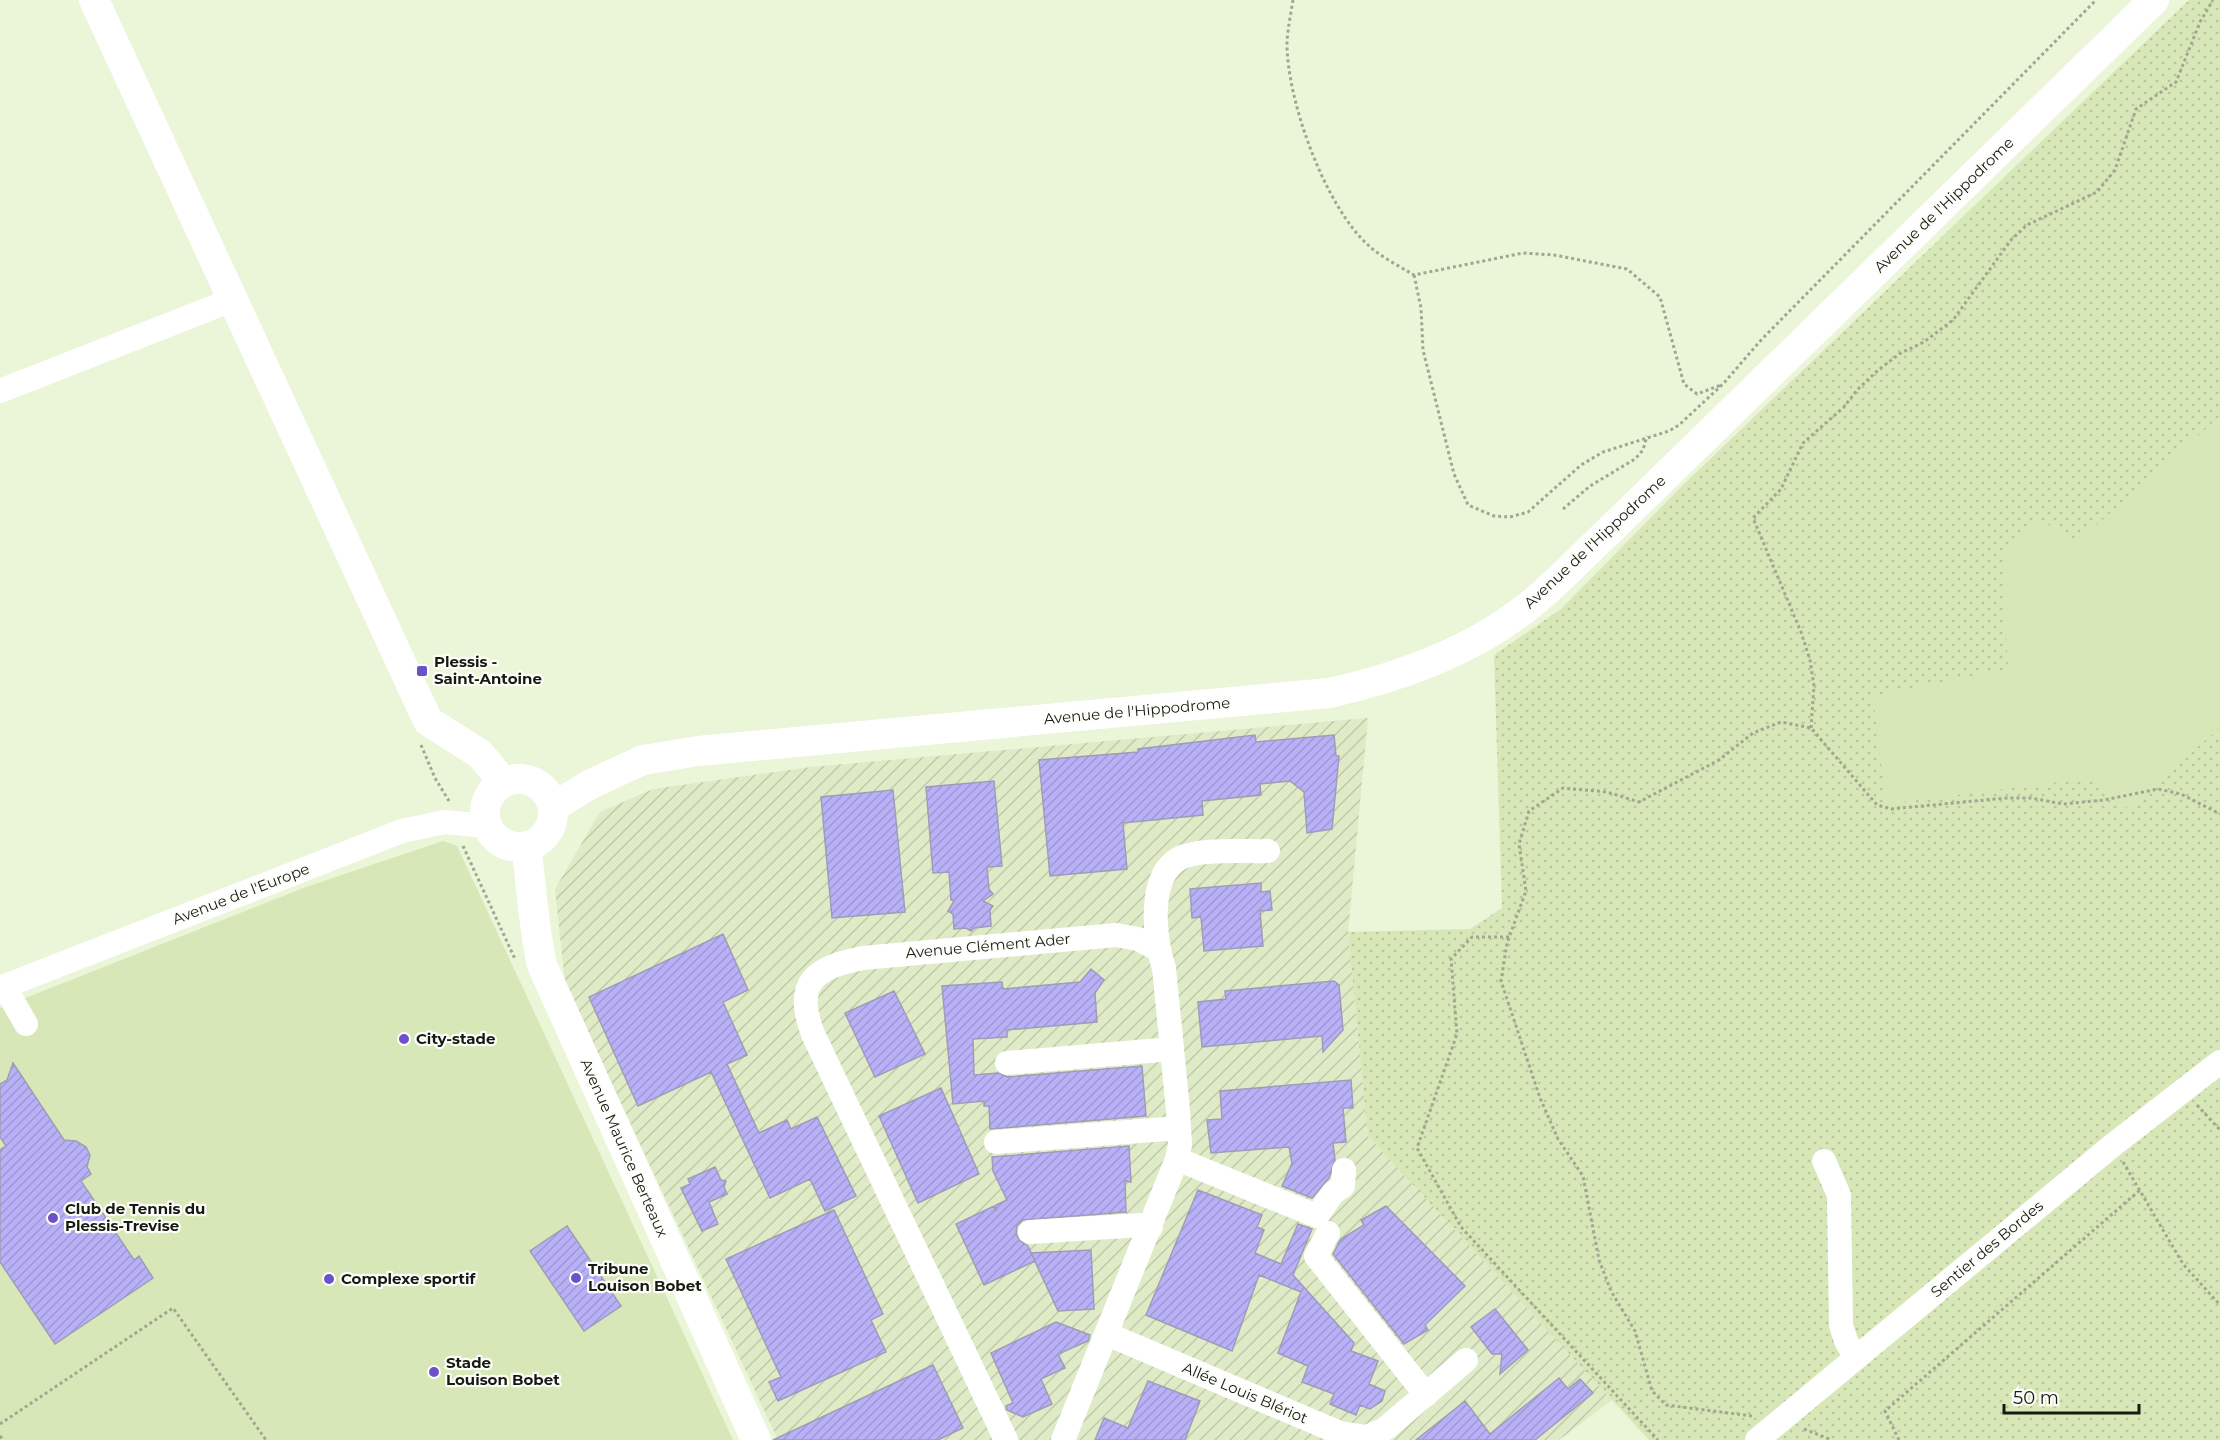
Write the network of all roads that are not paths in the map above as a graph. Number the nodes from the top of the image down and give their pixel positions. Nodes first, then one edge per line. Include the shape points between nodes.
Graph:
1 (94, 0) edge
2 (2154, 0) edge
3 (232, 300) junction
4 (0, 392) edge
5 (503, 782) junction
6 (553, 807) junction
7 (486, 826) junction
8 (526, 847) junction
9 (1268, 851) dead end
10 (1157, 949) junction
11 (2, 987) edge
12 (26, 1024) dead end
13 (1172, 1049) junction
14 (2220, 1062) edge
15 (1007, 1063) dead end
16 (1179, 1128) junction
17 (996, 1142) dead end
18 (1177, 1160) junction
19 (1824, 1161) dead end
20 (1344, 1170) dead end
21 (1151, 1227) junction
22 (1030, 1232) dead end
23 (1328, 1233) dead end
24 (1107, 1334) junction
25 (1856, 1358) junction
26 (1466, 1360) dead end
27 (1426, 1395) junction
28 (756, 1440) edge
29 (1006, 1440) edge
30 (1063, 1440) edge
31 (1757, 1440) edge

1 - 3 main road
2 - 6 main road, Avenue de l'Hippodrome via 1610,530 1526,608 1480,637 1401,673 1329,693 698,751 643,760
3 - 4 street
3 - 5 main road via 428,721 480,754
5 - 6 main road via 534,782
5 - 7 main road via 485,806
6 - 8 main road via 550,828 536,843
7 - 8 main road via 498,841 516,848
7 - 11 street, Avenue de l'Europe via 445,822 402,831
8 - 28 main road, Avenue Maurice Berteaux via 531,908 542,965
9 - 10 street via 1199,853 1180,858 1164,872 1158,893
10 - 13 street via 1164,968
10 - 29 street, Avenue Clément Ader via 1116,934 863,958 824,968 809,987 805,1005 813,1034
11 - 12 street
13 - 15 street
13 - 16 street
14 - 25 street, Sentier des Bordes via 2113,1144
16 - 17 street
16 - 18 street
18 - 20 street via 1317,1216 1343,1185
18 - 21 street
19 - 25 street via 1839,1195 1841,1325
21 - 22 street
21 - 24 street
23 - 27 street via 1316,1256
24 - 27 street, Allée Louis Blériot via 1340,1433 1366,1437 1385,1429
24 - 30 street
25 - 31 street, Sentier des Bordes
26 - 27 street, Allée Louis Blériot

